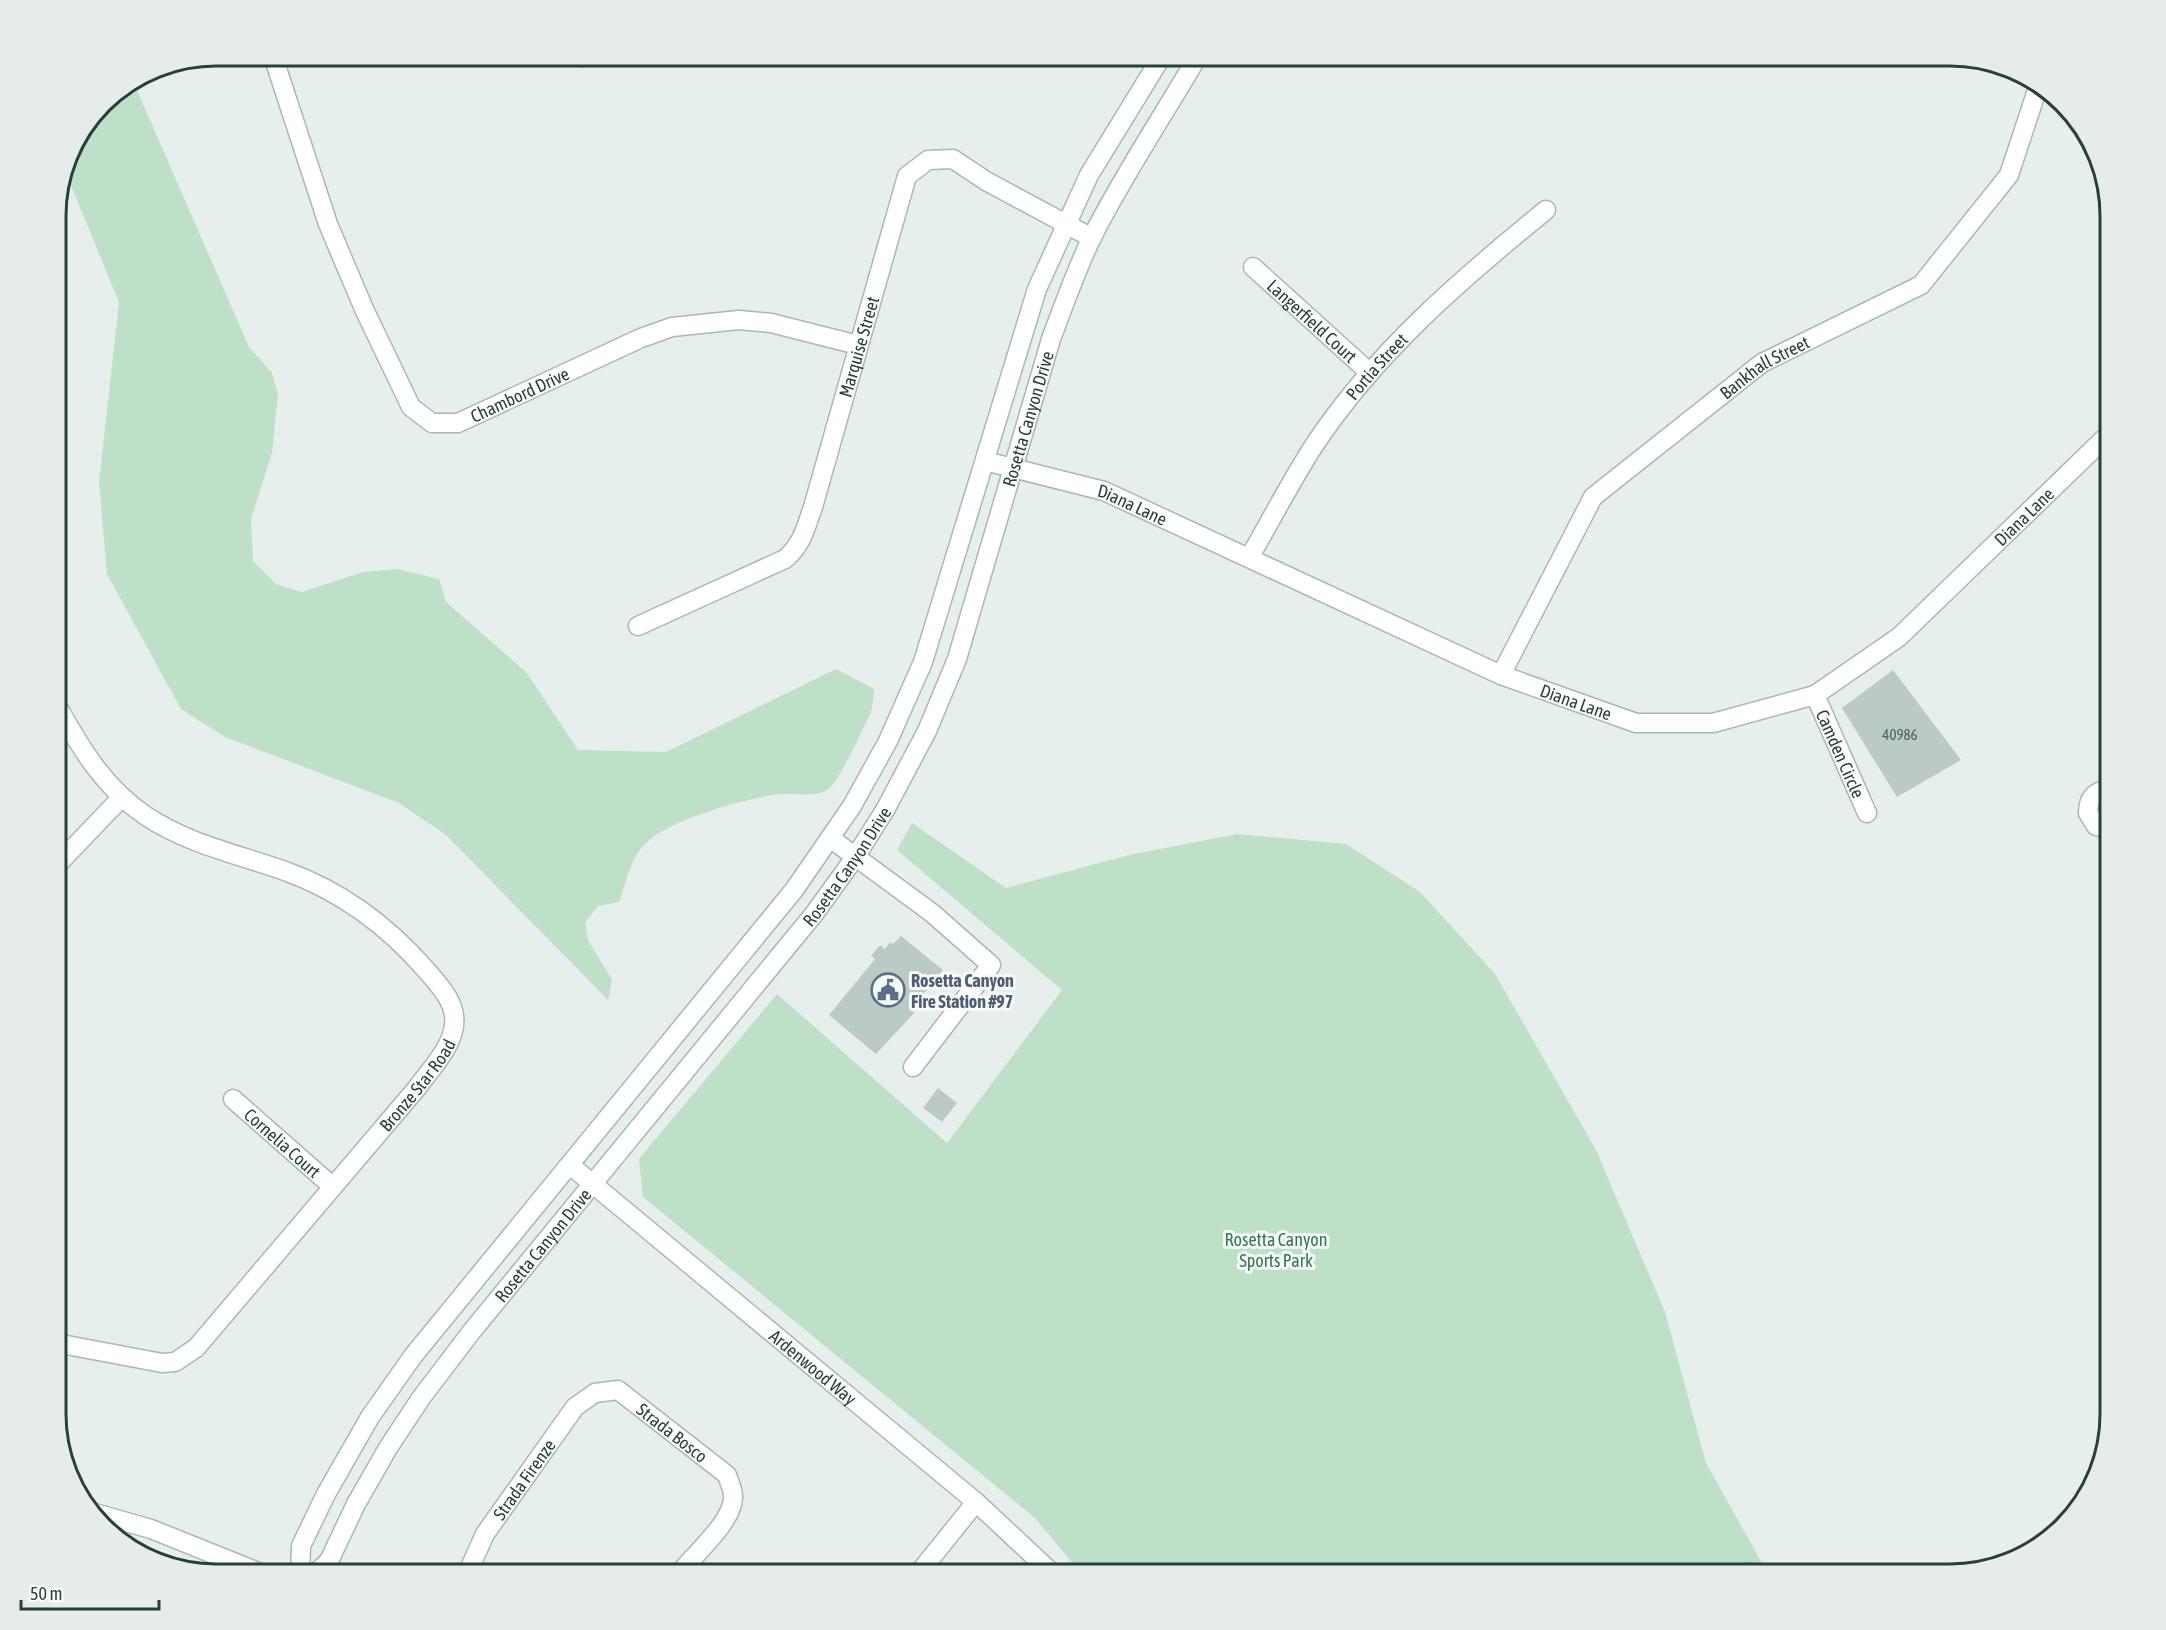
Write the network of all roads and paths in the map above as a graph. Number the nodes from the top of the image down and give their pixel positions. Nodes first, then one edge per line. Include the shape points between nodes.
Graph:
1 (276, 66) edge
2 (1156, 66) edge
3 (1192, 66) edge
4 (2035, 93) edge
5 (1546, 210) dead end
6 (1065, 224) junction
7 (1092, 238) junction
8 (1253, 267) dead end
9 (858, 345) junction
10 (1370, 373) junction
11 (2100, 444) edge
12 (985, 461) junction
13 (1015, 470) junction
14 (1249, 558) junction
15 (638, 626) dead end
16 (1501, 675) junction
17 (1815, 695) junction
18 (66, 721) edge
19 (2100, 791) edge
20 (122, 798) junction
21 (1867, 813) dead end
22 (2100, 827) edge
23 (830, 838) junction
24 (66, 856) edge
25 (856, 856) junction
26 (913, 1067) dead end
27 (233, 1099) dead end
28 (570, 1165) junction
29 (594, 1184) junction
30 (333, 1187) junction
31 (66, 1345) edge
32 (595, 1393) joint
33 (976, 1502) junction
34 (106, 1516) edge
35 (237, 1564) edge
36 (300, 1564) edge
37 (326, 1564) edge
38 (472, 1564) edge
39 (687, 1564) edge
40 (927, 1564) edge
41 (1041, 1564) edge

1 - 9 street, Chambord Drive via 328,224 364,309 411,407 432,423 458,423 640,338 672,327 740,320 771,323
2 - 6 street, Rosetta Canyon Drive via 1089,175
3 - 7 street, Rosetta Canyon Drive via 1130,166
4 - 16 street, Bankhall Street via 2009,175 1921,285 1762,363 1593,497
5 - 10 street, Portia Street via 1414,324
6 - 7 street, Marquise Street
6 - 9 street, Marquise Street via 953,159 928,160 907,176
6 - 12 street, Rosetta Canyon Drive via 1020,336
7 - 13 street, Rosetta Canyon Drive via 1051,339
8 - 10 street, Langerfield Court
9 - 15 street, Marquise Street via 813,507 795,551
10 - 14 street, Portia Street via 1313,447
11 - 17 street, Diana Lane via 1899,637
12 - 13 street, Diana Lane
12 - 23 street, Rosetta Canyon Drive via 923,662 888,741
13 - 14 street, Diana Lane via 1104,491
13 - 25 street, Rosetta Canyon Drive via 957,659 908,767
14 - 16 street, Diana Lane
16 - 17 street, Diana Lane via 1636,723 1713,723
17 - 21 street, Camden Circle
18 - 20 street, Bronze Star Road via 88,759
19 - 22 street via 2088,806 2091,820
20 - 24 street
20 - 30 street, Bronze Star Road via 176,834 286,871 357,906 411,952 452,1005 454,1029 442,1053
23 - 25 street
23 - 28 street, Rosetta Canyon Drive via 794,890
25 - 26 street via 932,913 991,965
25 - 29 street, Rosetta Canyon Drive via 814,914
27 - 30 street, Cornelia Court
28 - 29 street, Ardenwood Way
28 - 36 street, Rosetta Canyon Drive via 442,1319 370,1417 301,1546
29 - 33 street, Ardenwood Way
29 - 37 street, Rosetta Canyon Drive via 421,1398 356,1504
30 - 31 street, Bronze Star Road via 184,1357 162,1363
32 - 38 street, Strada Firenze via 575,1407 485,1534
32 - 39 street, Strada Bosco via 618,1390 727,1475 734,1497 726,1522
33 - 40 street
33 - 41 street, Ardenwood Way
34 - 35 street via 151,1529

